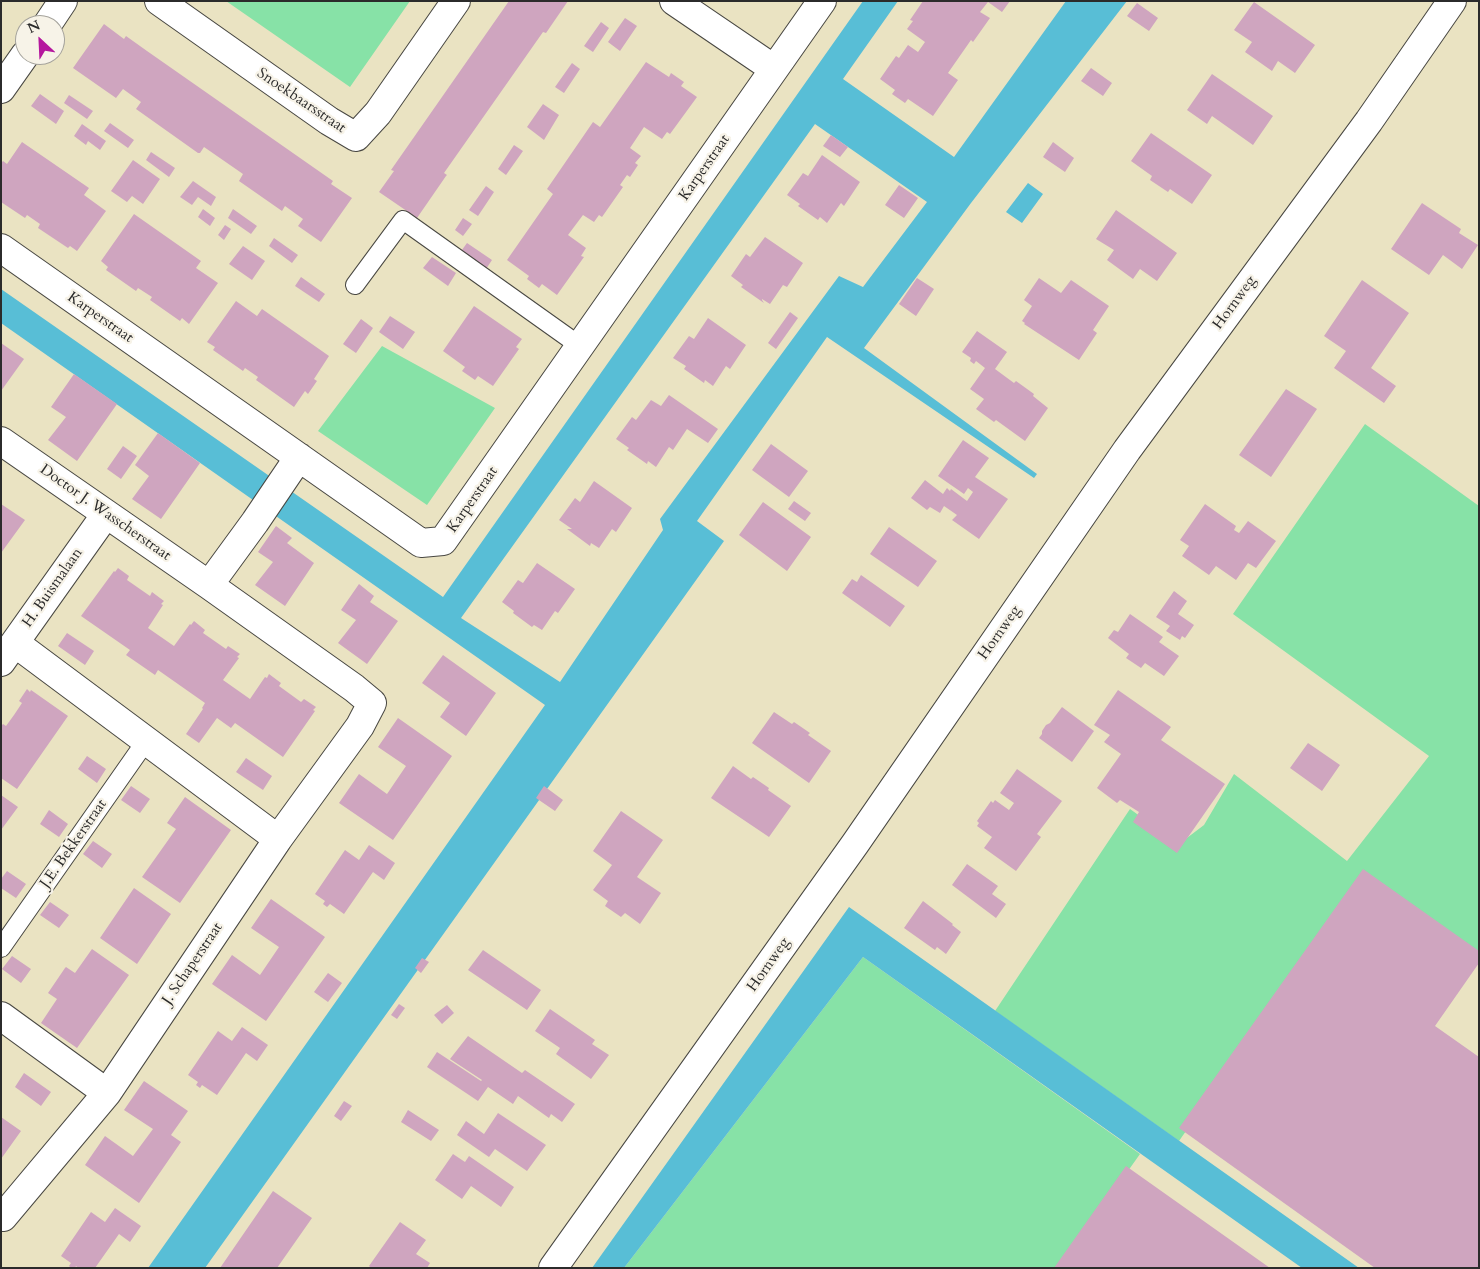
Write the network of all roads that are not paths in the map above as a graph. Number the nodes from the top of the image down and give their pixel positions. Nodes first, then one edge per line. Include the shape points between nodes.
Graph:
1 (63, 1) edge
2 (158, 1) edge
3 (456, 1) edge
4 (674, 1) edge
5 (822, 1) edge
6 (1452, 1) edge
7 (53, 15) edge
8 (18, 65) edge
9 (774, 69) junction
10 (1, 89) edge
11 (1, 248) edge
12 (355, 285) dead end
13 (580, 346) junction
14 (1, 441) edge
15 (299, 457) junction
16 (106, 514) junction
17 (209, 585) junction
18 (8, 653) edge
19 (372, 703) joint
20 (146, 741) junction
21 (278, 838) junction
22 (1, 948) edge
23 (1, 1016) edge
24 (107, 1093) junction
25 (2, 1218) edge
26 (553, 1268) edge

1 - 7 street
2 - 3 street, Snoekbaarsstraat via 356,137 378,113
4 - 9 street
5 - 9 street, Karperstraat
6 - 26 street, Hornweg via 1369,121 1127,450 855,844
8 - 10 street
9 - 13 street, Karperstraat
11 - 15 street, Karperstraat
12 - 13 lane via 403,220
13 - 15 street, Karperstraat via 443,541 421,543
14 - 16 street, Doctor J. Wasscherstraat
15 - 17 street
16 - 17 street, Doctor J. Wasscherstraat
16 - 18 street, H. Buismalaan
17 - 19 street, Doctor J. Wasscherstraat
18 - 20 street
19 - 21 street, J. Schaperstraat via 360,726
20 - 21 street
20 - 22 lane, J.E. Bekkerstraat
21 - 24 street, J. Schaperstraat
23 - 24 street
24 - 25 street, J. Schaperstraat

